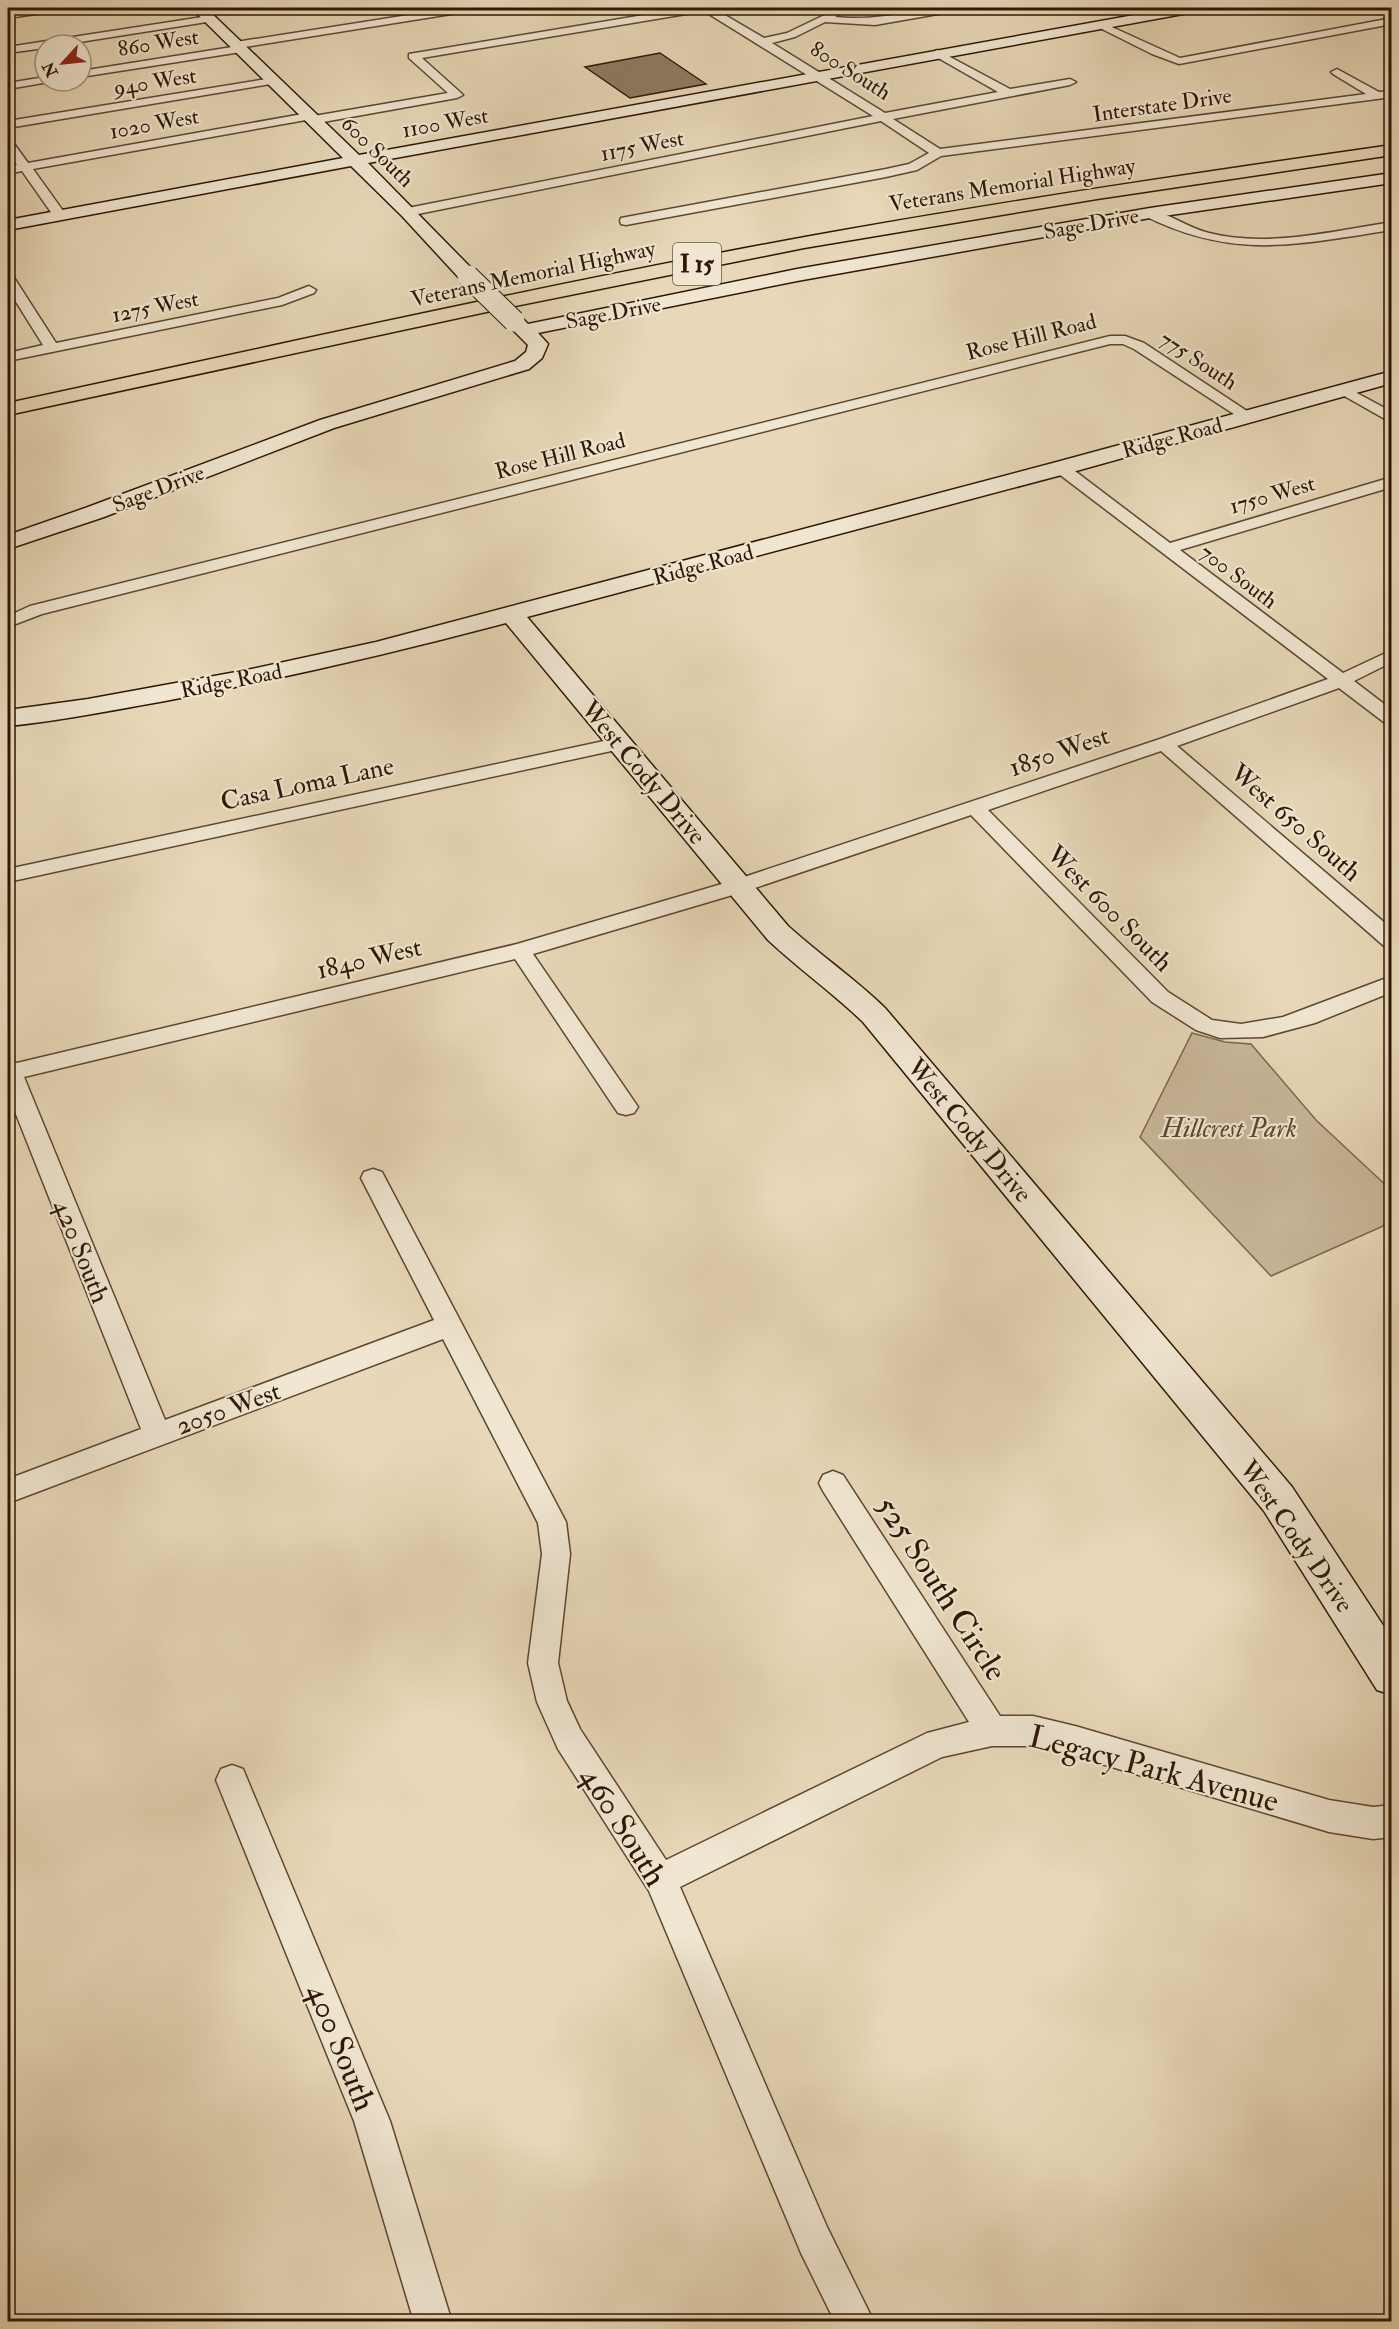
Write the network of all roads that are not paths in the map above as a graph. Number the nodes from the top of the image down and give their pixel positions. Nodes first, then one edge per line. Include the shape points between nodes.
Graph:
1 (57, 8) edge
2 (470, 8) edge
3 (702, 8) edge
4 (707, 8) edge
5 (844, 8) edge
6 (955, 8) edge
7 (1194, 8) edge
8 (203, 13) edge
9 (8, 15) edge
10 (824, 20) junction
11 (1392, 21) edge
12 (1100, 25) junction
13 (762, 42) junction
14 (239, 47) junction
15 (8, 50) edge
16 (937, 52) junction
17 (93, 72) edge
18 (1337, 72) dead end
19 (819, 76) junction
20 (273, 81) junction
21 (33, 82) edge
22 (1070, 82) dead end
23 (8, 86) edge
24 (1010, 94) junction
25 (1392, 94) edge
26 (1376, 95) junction
27 (310, 118) junction
28 (885, 118) junction
29 (8, 125) edge
30 (1392, 134) edge
31 (8, 144) edge
32 (1392, 150) edge
33 (938, 153) junction
34 (354, 161) junction
35 (24, 167) junction
36 (8, 170) edge
37 (1392, 178) edge
38 (408, 212) junction
39 (1150, 213) junction
40 (60, 215) junction
41 (626, 221) dead end
42 (8, 225) edge
43 (1392, 226) edge
44 (8, 279) edge
45 (309, 290) dead end
46 (333, 320) dead end
47 (519, 325) junction
48 (1125, 340) joint
49 (52, 348) junction
50 (8, 357) edge
51 (1392, 377) edge
52 (1344, 390) junction
53 (8, 409) edge
54 (1248, 417) junction
55 (1392, 419) edge
56 (1061, 468) junction
57 (1392, 482) edge
58 (8, 542) edge
59 (1166, 549) junction
60 (513, 615) junction
61 (8, 622) edge
62 (1392, 655) edge
63 (1341, 681) junction
64 (8, 718) edge
65 (1392, 719) edge
66 (618, 744) junction
67 (1164, 744) junction
68 (975, 808) junction
69 (8, 876) edge
70 (740, 886) junction
71 (1392, 941) edge
72 (520, 951) junction
73 (1392, 983) edge
74 (8, 1071) edge
75 (626, 1107) dead end
76 (373, 1178) dead end
77 (448, 1326) junction
78 (156, 1434) junction
79 (832, 1483) dead end
80 (8, 1491) edge
81 (1392, 1676) edge
82 (992, 1731) junction
83 (232, 1780) dead end
84 (1392, 1821) edge
85 (660, 1880) junction
86 (433, 2322) edge
87 (855, 2322) edge

1 - 9 street
2 - 14 street, 860 West
3 - 27 street, 1020 West via 413,56 457,94
4 - 13 street, 800 South
5 - 10 street
6 - 10 street via 876,23
7 - 12 street, 1100 West
8 - 14 street, 600 South
8 - 15 street
10 - 13 street via 791,35
11 - 12 street via 1179,61
12 - 16 street, 1100 West
13 - 19 street, 800 South
14 - 17 street, 860 West
14 - 20 street, 600 South
16 - 19 street, 1100 West
16 - 24 street
18 - 26 street
19 - 28 street, 800 South
19 - 34 street, 1100 West
20 - 27 street, 600 South
20 - 29 street, 940 West
21 - 23 street
22 - 24 street, 1175 West
24 - 28 street, 1175 West
25 - 26 street, Interstate Drive
26 - 33 street, Interstate Drive
27 - 34 street, 600 South
27 - 35 street, 1020 West
28 - 33 street, 800 South
28 - 38 street, 1175 West
30 - 46 highway, Veterans Memorial Highway / I 15 via 978,196 566,271
31 - 35 street
32 - 53 highway, Veterans Memorial Highway / I 15 via 993,210 805,243 572,288
33 - 41 street, Interstate Drive via 913,166 886,173
34 - 38 street, 600 South
34 - 40 street, 1100 West
35 - 36 street, 1020 West
35 - 40 street
37 - 39 street, Sage Drive
38 - 47 street, 600 South, bridge
39 - 43 street via 1193,233 1233,242 1268,244
39 - 47 street, Sage Drive
40 - 42 street, 1100 West
44 - 49 street
45 - 49 street, 1275 West via 282,301
47 - 58 street, Sage Drive via 538,344 535,354 522,365 327,424
48 - 54 street, 775 South
48 - 61 street, Rose Hill Road via 1087,345 36,610
49 - 50 street, 1275 West
51 - 52 street, Ridge Road
52 - 54 street, Ridge Road
52 - 55 street
54 - 56 street, Ridge Road
56 - 59 street, 700 South
56 - 60 street, Ridge Road
57 - 59 street, 1750 West
59 - 63 street, 700 South
60 - 64 street, Ridge Road via 247,678
60 - 66 street, West Cody Drive
62 - 63 street, 1850 West
63 - 65 street, 700 South
63 - 67 street, 1850 West
66 - 69 street, Casa Loma Lane
66 - 70 street, West Cody Drive
67 - 68 street, 1850 West
67 - 71 street, West 650 South
68 - 70 street, 1850 West
68 - 73 street, West 600 South via 1160,997 1190,1018 1219,1030 1253,1032 1279,1027
70 - 72 street, 1840 West
70 - 81 street, West Cody Drive via 778,933 874,1015 1278,1499
72 - 74 street, 1840 West
72 - 75 street
74 - 78 street, 420 South
76 - 77 street, 460 South
77 - 78 street, 2050 West
77 - 85 street, 460 South via 552,1522 556,1554 543,1663 552,1702 569,1739
78 - 80 street, 2050 West
79 - 82 street, 525 South Circle
82 - 84 street, Legacy Park Avenue via 1033,1731 1329,1816 1372,1823
82 - 85 street, Legacy Park Avenue via 938,1743
83 - 86 street, 400 South via 372,2121
85 - 87 street, 460 South via 814,2240

